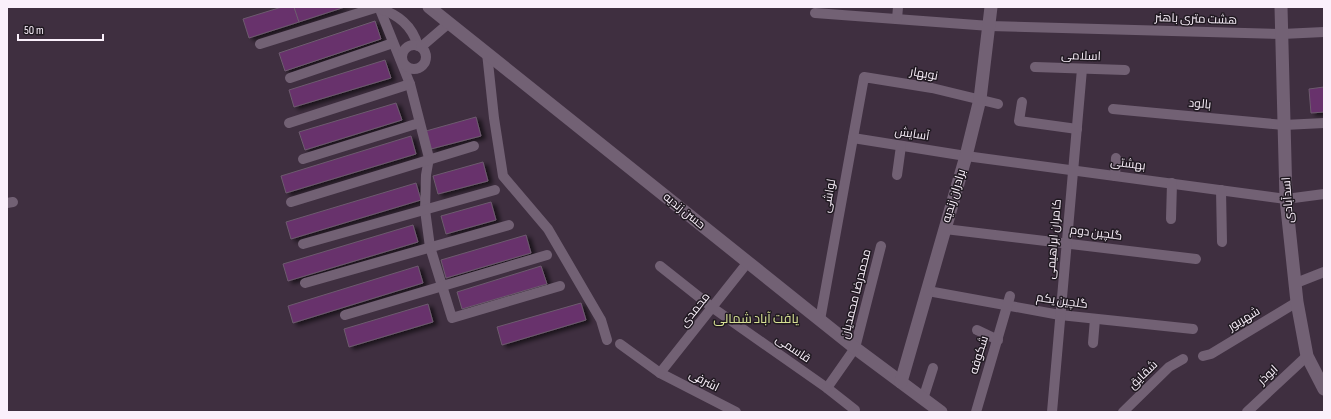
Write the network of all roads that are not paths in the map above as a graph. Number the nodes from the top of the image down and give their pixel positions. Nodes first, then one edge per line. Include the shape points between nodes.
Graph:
1 (379, 7) edge
2 (429, 7) edge
3 (898, 7) edge
4 (992, 7) edge
5 (1281, 7) edge
6 (815, 13) dead end
7 (897, 19) junction
8 (449, 23) junction
9 (990, 26) junction
10 (1324, 32) edge
11 (1282, 34) junction
12 (393, 43) junction
13 (260, 44) dead end
14 (419, 46) junction
15 (487, 53) junction
16 (402, 61) junction
17 (1036, 67) dead end
18 (1082, 69) junction
19 (1125, 70) dead end
20 (864, 77) joint
21 (290, 78) dead end
22 (410, 84) junction
23 (980, 99) junction
24 (1022, 102) dead end
25 (998, 104) dead end
26 (1113, 109) dead end
27 (288, 123) dead end
28 (419, 123) junction
29 (1324, 123) edge
30 (1284, 125) junction
31 (1077, 129) junction
32 (853, 138) junction
33 (474, 146) dead end
34 (901, 146) junction
35 (966, 156) junction
36 (429, 158) junction
37 (1116, 158) dead end
38 (303, 160) dead end
39 (1073, 170) junction
40 (897, 175) dead end
41 (1115, 176) junction
42 (1172, 183) junction
43 (495, 190) dead end
44 (1221, 190) junction
45 (1324, 194) edge
46 (1286, 199) junction
47 (291, 202) dead end
48 (425, 210) junction
49 (1171, 219) dead end
50 (509, 225) dead end
51 (944, 228) junction
52 (1222, 242) dead end
53 (1067, 243) junction
54 (303, 244) dead end
55 (881, 246) dead end
56 (430, 247) junction
57 (547, 255) dead end
58 (1196, 259) dead end
59 (748, 262) junction
60 (660, 266) dead end
61 (1324, 272) edge
62 (305, 283) dead end
63 (1296, 283) junction
64 (442, 286) junction
65 (560, 286) dead end
66 (928, 291) junction
67 (1010, 296) dead end
68 (1297, 302) junction
69 (1008, 306) junction
70 (713, 308) junction
71 (344, 315) dead end
72 (1060, 316) junction
73 (1094, 319) junction
74 (820, 320) junction
75 (1193, 329) dead end
76 (977, 330) dead end
77 (607, 340) dead end
78 (998, 340) junction
79 (1093, 343) dead end
80 (620, 344) dead end
81 (855, 348) junction
82 (1203, 356) dead end
83 (1308, 356) junction
84 (1183, 359) dead end
85 (933, 368) dead end
86 (660, 373) junction
87 (901, 382) junction
88 (827, 388) junction
89 (1324, 389) edge
90 (923, 399) junction
91 (855, 410) dead end
92 (736, 412) edge
93 (921, 412) edge
94 (941, 412) edge
95 (976, 412) edge
96 (1052, 412) edge
97 (1123, 412) edge
98 (1247, 412) edge

1 - 12 street
1 - 13 street
1 - 14 street via 396,14 415,35
2 - 8 street, حسن زندیه
3 - 7 street
4 - 9 street, برادران زندیه
5 - 11 street, اسدآبادی
6 - 7 street, هشت متری باهنر
7 - 9 street, هشت متری باهنر
8 - 14 street
8 - 15 street, حسن زندیه
9 - 11 street, هشت متری باهنر
9 - 23 street, برادران زندیه
10 - 11 street, هشت متری باهنر
11 - 30 street, اسدآبادی
12 - 16 street
12 - 21 street
14 - 16 street via 406,48 402,54
14 - 16 street via 426,54 423,66 411,69
15 - 59 street, حسن زندیه
15 - 77 street via 503,176 548,229 601,320
16 - 22 street
17 - 18 street, اسلامی
18 - 19 street, اسلامی
18 - 31 street, کامران ابراهیمی
20 - 23 street, نوبهار
20 - 32 street, لواشی
22 - 27 street
22 - 28 street
23 - 25 street, نوبهار
23 - 35 street, برادران زندیه
24 - 31 street via 1019,121
26 - 30 street, بالود
28 - 36 street
28 - 38 street
29 - 30 street, بالود
30 - 46 street, اسدآبادی
31 - 39 street, کامران ابراهیمی
32 - 34 street, آسایش
32 - 74 street, لواشی
33 - 36 street
34 - 35 street, آسایش
34 - 40 street
35 - 39 street, بهشتی
35 - 51 street, برادران زندیه
36 - 47 street
36 - 48 street
37 - 41 street
39 - 41 street, بهشتی
39 - 53 street, کامران ابراهیمی
41 - 42 street, بهشتی
42 - 44 street, بهشتی
42 - 49 street
43 - 48 street
44 - 46 street, بهشتی
44 - 52 street
45 - 46 street, بهشتی
46 - 63 street, اسدآبادی
48 - 54 street
48 - 56 street
50 - 56 street
51 - 53 street, گلچین دوم
51 - 66 street, برادران زندیه
53 - 58 street, گلچین دوم
53 - 72 street, کامران ابراهیمی
55 - 81 street, محمدرضا محمدیان
56 - 62 street
56 - 64 street
57 - 64 street
59 - 70 street, محمدی
59 - 74 street, حسن زندیه
60 - 70 street, قاسمی
61 - 63 street
63 - 68 street, اسدآبادی
64 - 65 street via 452,318
64 - 71 street
66 - 69 street, گلچین یکم
66 - 87 street, برادران زندیه
67 - 69 street, شکوفه
68 - 82 street, شهریور via 1211,354
68 - 83 street, اسدآبادی
69 - 72 street, گلچین یکم
69 - 78 street, شکوفه
70 - 86 street, محمدی
70 - 88 street, قاسمی
72 - 73 street, گلچین یکم
72 - 96 street, کامران ابراهیمی
73 - 75 street, گلچین یکم
73 - 79 street
74 - 81 street, حسن زندیه
76 - 78 street
78 - 95 street, شکوفه
80 - 86 street, اشرفی
81 - 87 street, حسن زندیه
81 - 88 street
83 - 89 street, اسدآبادی
83 - 98 street, ابوذر
84 - 97 street, شقایق via 1169,368
85 - 90 street
86 - 92 street, اشرفی
87 - 90 street, حسن زندیه
88 - 91 street, قاسمی
90 - 93 street
90 - 94 street, حسن زندیه

